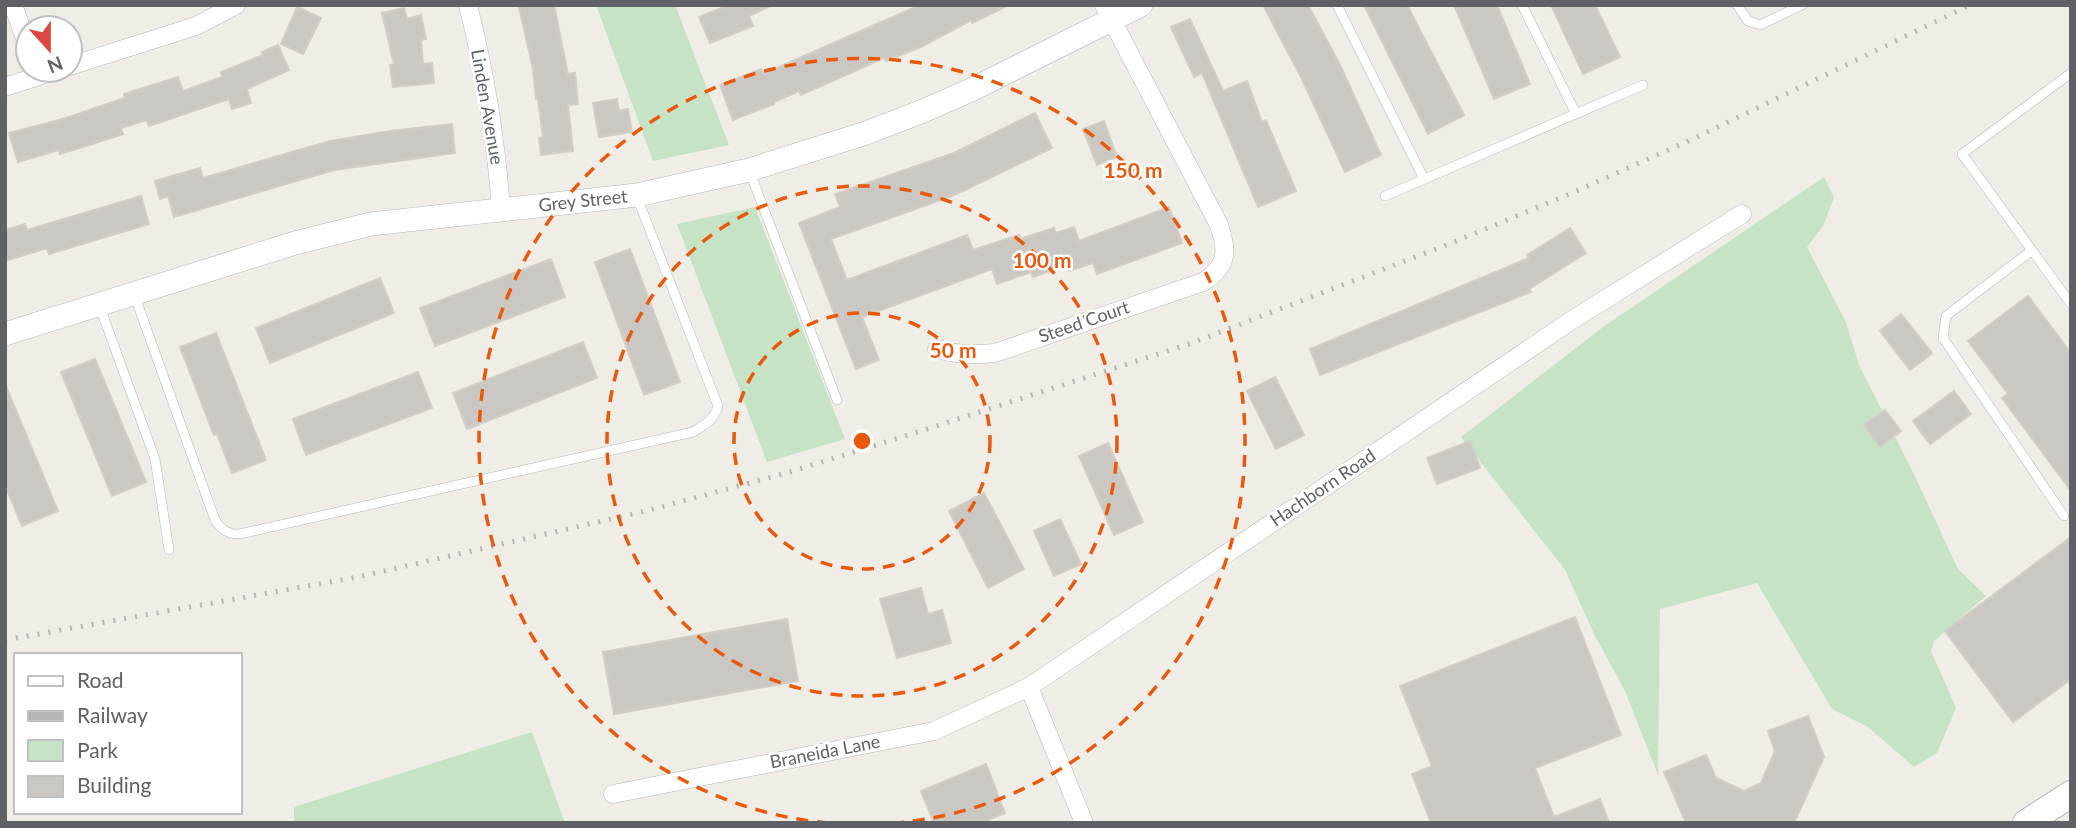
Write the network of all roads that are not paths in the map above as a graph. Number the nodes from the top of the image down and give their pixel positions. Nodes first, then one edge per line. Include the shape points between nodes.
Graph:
1 (236, 5) edge
2 (468, 5) edge
3 (1141, 5) edge
4 (1337, 5) edge
5 (1522, 5) edge
6 (1737, 5) edge
7 (1801, 5) edge
8 (1107, 13) edge
9 (84, 62) edge
10 (2071, 72) edge
11 (1643, 85) dead end
12 (1576, 114) junction
13 (749, 170) junction
14 (1424, 179) junction
15 (637, 195) junction
16 (1385, 196) dead end
17 (501, 209) junction
18 (1742, 214) dead end
19 (2032, 250) junction
20 (134, 294) junction
21 (2071, 304) edge
22 (99, 305) junction
23 (5, 334) edge
24 (937, 349) dead end
25 (837, 400) dead end
26 (2064, 516) dead end
27 (169, 550) dead end
28 (1029, 687) junction
29 (613, 794) dead end
30 (2071, 794) edge
31 (1084, 823) edge
32 (2026, 823) edge

1 - 9 street via 196,26
2 - 17 street, Linden Avenue via 486,88
3 - 8 street, Grey Street
4 - 14 lane
5 - 12 lane
6 - 7 lane via 1748,21 1760,25
8 - 13 street, Grey Street via 923,111
8 - 24 street, Steed Court via 1219,225 1226,253 1222,263 1203,282 995,353 970,356
10 - 19 lane via 1962,154
11 - 12 lane
12 - 14 lane
13 - 15 street, Grey Street
13 - 25 lane
14 - 16 lane
15 - 17 street, Grey Street
15 - 20 lane via 718,406 707,424 693,432 240,534 222,530 215,520
17 - 20 street, Grey Street via 329,233
18 - 28 street, Hachborn Road via 1572,320
19 - 21 lane
19 - 26 lane via 1945,316 1943,338
20 - 22 street, Grey Street
22 - 23 street, Grey Street
22 - 27 lane via 155,459
28 - 29 street, Braneida Lane via 934,731
28 - 31 street
30 - 32 main road

